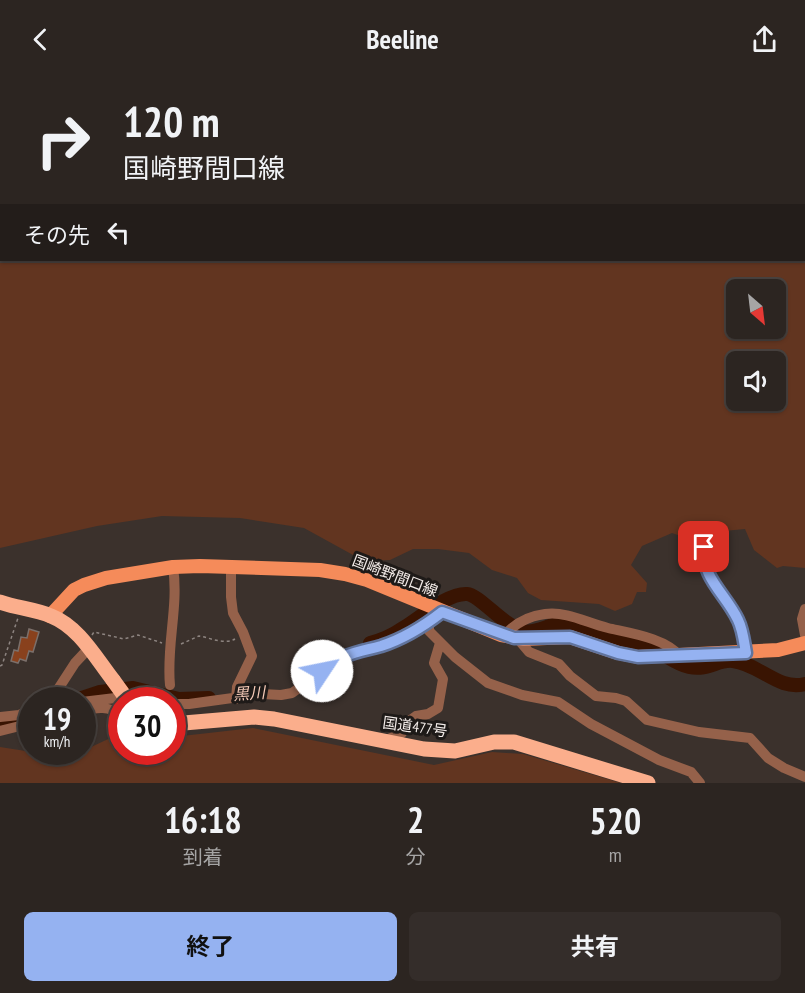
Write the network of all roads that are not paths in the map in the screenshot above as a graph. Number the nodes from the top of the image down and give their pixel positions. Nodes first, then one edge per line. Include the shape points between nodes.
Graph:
1 (704, 547) dead end
2 (173, 567) junction
3 (231, 567) junction
4 (0, 602) edge
5 (434, 609) junction
6 (805, 609) edge
7 (50, 615) junction
8 (429, 622) junction
9 (510, 635) junction
10 (805, 635) edge
11 (440, 643) junction
12 (805, 643) edge
13 (88, 648) junction
14 (746, 653) junction
15 (681, 657) junction
16 (170, 685) dead end
17 (61, 687) edge
18 (118, 687) edge
19 (236, 699) junction
20 (186, 704) edge
21 (18, 715) edge
22 (0, 717) edge
23 (186, 723) edge
24 (18, 726) edge
25 (0, 731) edge
26 (384, 741) junction
27 (805, 777) edge
28 (648, 783) edge
29 (700, 783) edge

1 - 14 street via 709,576 739,621
2 - 3 main road, 国崎野間口線
2 - 7 main road, 国崎野間口線 via 84,585
2 - 16 street
3 - 5 main road, 国崎野間口線 via 345,574
3 - 19 street via 233,613 252,656 237,687
4 - 7 highway
5 - 8 street
5 - 9 main road, 国崎野間口線
6 - 10 street
7 - 13 highway via 69,626
8 - 11 street via 429,631
8 - 19 street via 395,641 334,661 291,693
9 - 15 main road, 国崎野間口線 via 570,637 618,653
9 - 15 street via 520,622 533,617 547,614 581,618 632,632 675,650
9 - 27 street via 529,652 559,664 596,696 626,701 656,723 750,738 768,758
11 - 26 street via 434,663 443,679 438,708 416,716 402,732
11 - 29 street via 488,683 558,702 659,760 691,772
12 - 14 main road, 国崎野間口線
13 - 17 street
13 - 18 highway, bridge
14 - 15 main road, 国崎野間口線
19 - 20 street
21 - 22 street
23 - 26 highway, 国道477号 via 254,717
24 - 25 street
26 - 28 highway, 国道477号 via 455,751 494,742 514,742

